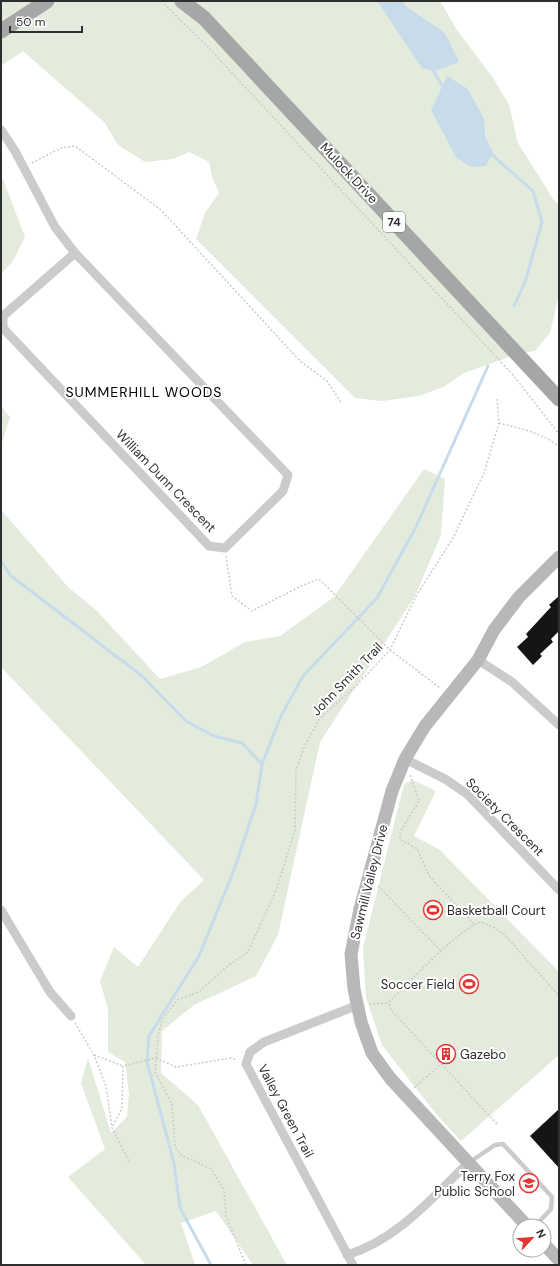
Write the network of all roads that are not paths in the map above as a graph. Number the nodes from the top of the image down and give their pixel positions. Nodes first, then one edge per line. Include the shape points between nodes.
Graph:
1 (182, 1) edge
2 (194, 1) edge
3 (44, 2) edge
4 (204, 18) junction
5 (1, 32) edge
6 (1, 130) edge
7 (75, 253) junction
8 (559, 399) edge
9 (559, 558) edge
10 (478, 660) junction
11 (559, 725) edge
12 (405, 759) junction
13 (559, 890) edge
14 (1, 910) edge
15 (358, 1005) junction
16 (71, 1016) road end
17 (468, 1163) junction
18 (520, 1218) edge
19 (543, 1218) edge
20 (552, 1253) edge
21 (347, 1255) junction
22 (559, 1260) edge
23 (352, 1265) edge

1 - 4 main road, Mulock Drive / 74
2 - 4 main road, Mulock Drive / 74
3 - 5 main road
4 - 8 main road, Mulock Drive / 74
6 - 7 street via 55,227
7 - 7 street, William Dunn Crescent via 288,475 284,491 225,548 210,546 3,328 4,316
9 - 10 street, Sawmill Valley Drive via 519,597 494,630
10 - 11 street via 512,682
10 - 12 street, Sawmill Valley Drive via 425,726
12 - 13 street, Society Crescent via 445,779 467,794
12 - 15 street, Sawmill Valley Drive via 392,791 360,909 351,954
14 - 16 street via 50,992
15 - 17 street, Sawmill Valley Drive via 372,1052 390,1078
15 - 21 street, Valley Green Trail via 264,1042 250,1052 246,1064
17 - 18 street, Sawmill Valley Drive
17 - 19 lane via 494,1145 503,1144 552,1197 552,1209
17 - 21 street via 409,1220 384,1239
20 - 22 street
21 - 23 street, Valley Green Trail

